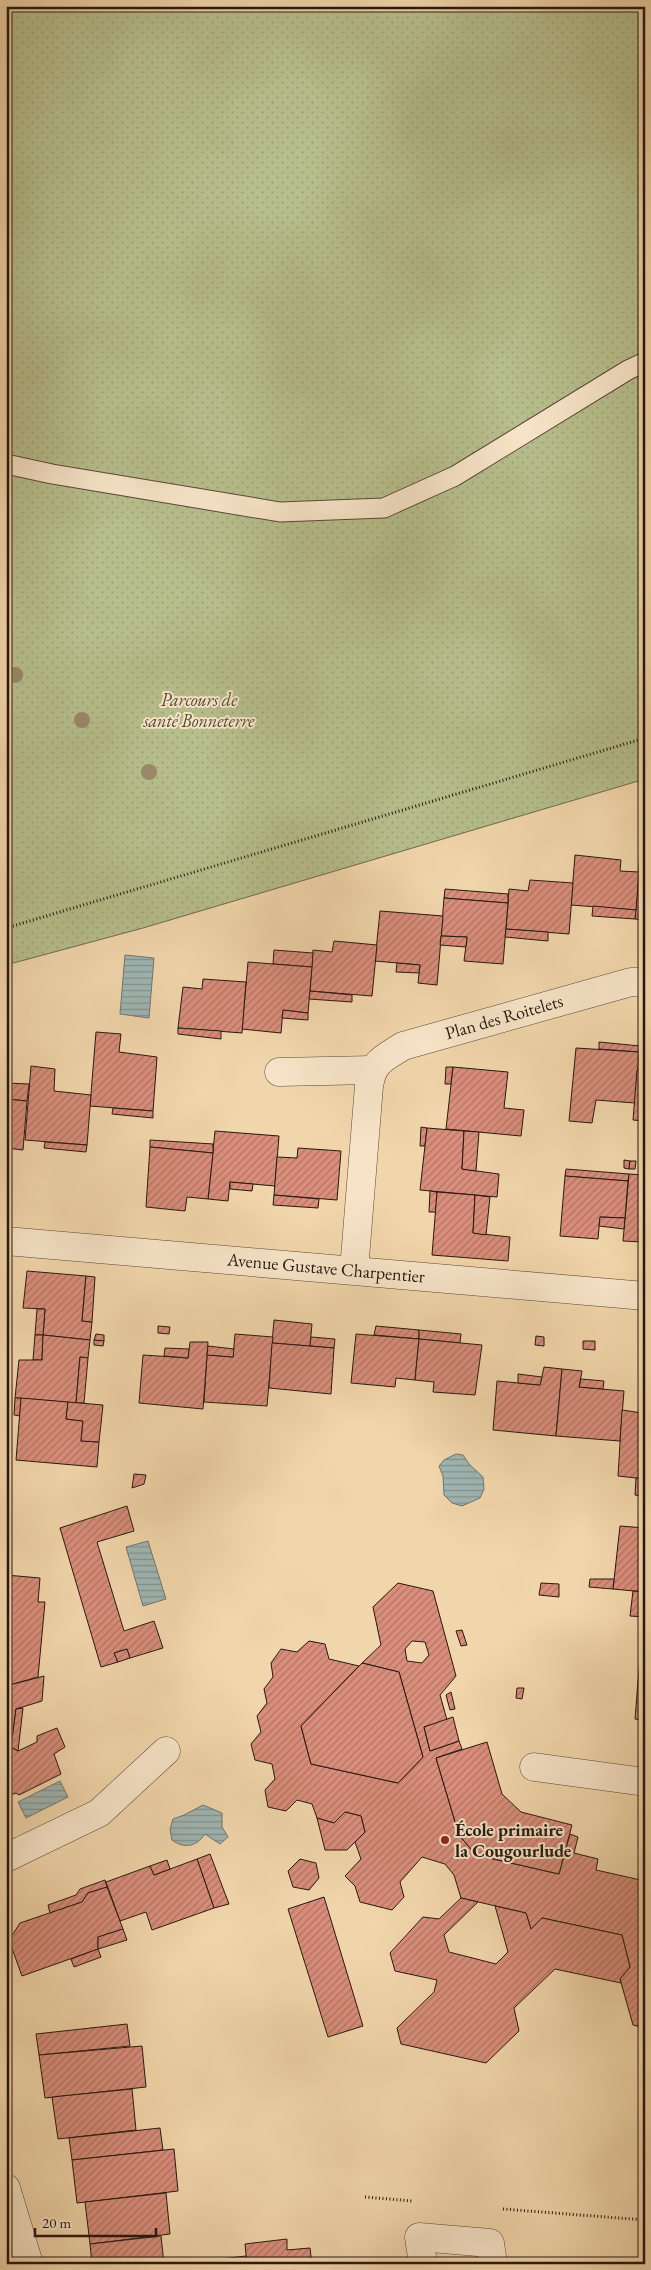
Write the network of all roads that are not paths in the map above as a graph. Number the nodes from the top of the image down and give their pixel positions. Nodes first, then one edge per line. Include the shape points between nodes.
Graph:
1 (645, 362) edge
2 (6, 464) edge
3 (645, 982) edge
4 (372, 1070) junction
5 (279, 1072) dead end
6 (6, 1241) edge
7 (354, 1270) junction
8 (645, 1296) edge
9 (166, 1751) dead end
10 (534, 1767) dead end
11 (645, 1782) edge
12 (6, 1858) edge
13 (6, 2188) edge
14 (29, 2264) edge
15 (423, 2264) edge
16 (493, 2264) edge

1 - 2 lane via 455,476 384,508 280,512
3 - 4 street, Plan des Roitelets via 631,982 403,1046
4 - 5 street
4 - 7 street
6 - 7 street, Avenue Gustave Charpentier
7 - 8 street, Avenue Gustave Charpentier
9 - 12 street via 99,1814
10 - 11 street
13 - 14 street
15 - 16 street via 419,2238 490,2243

